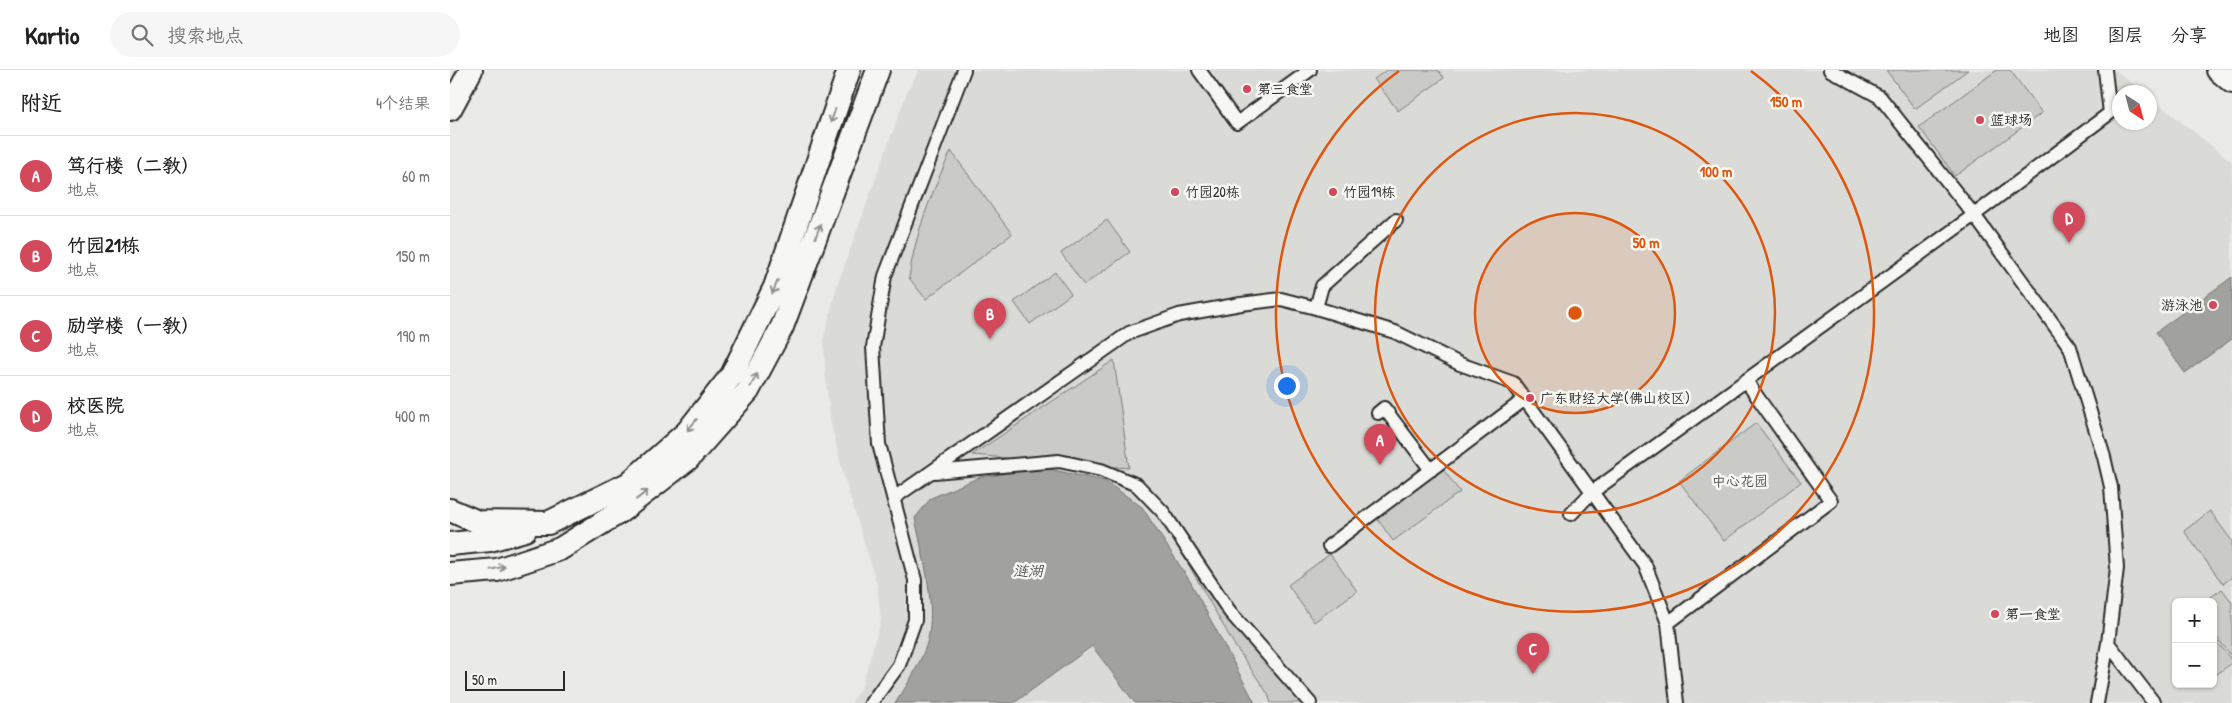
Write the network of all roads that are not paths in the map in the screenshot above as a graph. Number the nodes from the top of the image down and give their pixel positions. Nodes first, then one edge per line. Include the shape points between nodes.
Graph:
1 (472, 70) edge
2 (848, 70) edge
3 (878, 70) edge
4 (964, 70) edge
5 (1199, 70) edge
6 (1310, 70) edge
7 (1830, 70) edge
8 (2106, 70) edge
9 (2218, 70) edge
10 (2232, 82) edge
11 (450, 109) edge
12 (1974, 215) junction
13 (1396, 220) dead end
14 (1316, 308) junction
15 (1746, 381) junction
16 (1525, 399) junction
17 (1378, 413) dead end
18 (1431, 470) junction
19 (932, 472) junction
20 (1591, 493) junction
21 (894, 498) junction
22 (450, 510) edge
23 (1571, 514) dead end
24 (548, 523) junction
25 (450, 544) edge
26 (1329, 546) dead end
27 (450, 574) edge
28 (1668, 623) junction
29 (2108, 643) junction
30 (871, 703) edge
31 (1310, 703) edge
32 (1677, 703) edge
33 (2097, 703) edge
34 (2154, 703) edge

1 - 11 highway
2 -> 24 highway via 775,287 732,375 687,432 628,484
27 -> 3 highway via 497,570 560,549 621,512 688,459 748,391 782,327
4 - 21 street via 885,276 873,348 878,444
5 - 6 street via 1237,123
7 - 12 street via 1880,97
8 - 12 street via 2110,113
9 - 10 highway
12 - 15 street
12 - 29 street via 2070,347 2111,487 2117,568
13 - 14 street via 1322,286
14 - 16 street via 1394,332 1460,364 1513,383
14 - 19 street via 1281,299 1241,304 1180,315 1129,333
15 - 20 street
15 - 28 street via 1831,501
16 - 18 street
16 - 20 street
17 - 18 street via 1384,408
18 - 26 street
19 - 21 street
19 - 31 street via 1059,461 1101,470 1137,485 1163,512 1230,612
20 - 23 street
20 - 28 street via 1645,566
21 - 30 street via 915,580 914,620 899,665
22 - 24 highway via 478,522
24 - 25 highway via 490,540
28 - 32 street
29 - 33 street
29 - 34 street

